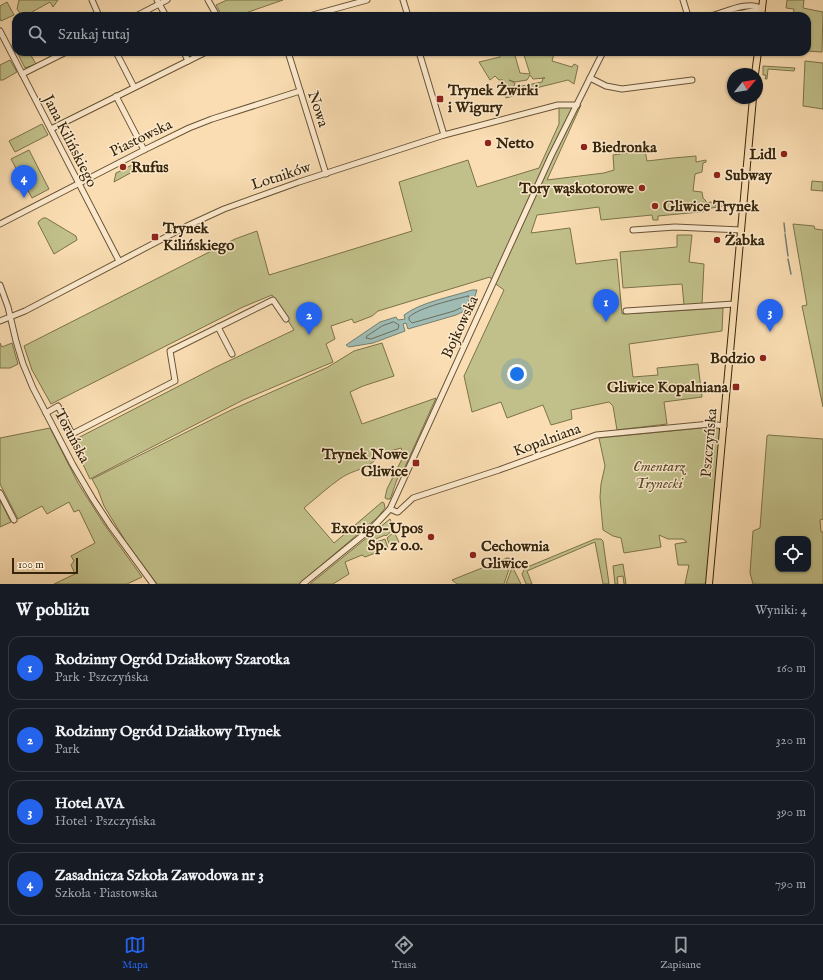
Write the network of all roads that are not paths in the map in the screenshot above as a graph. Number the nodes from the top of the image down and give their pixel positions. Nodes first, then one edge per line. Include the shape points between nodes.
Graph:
1 (92, 0) edge
2 (166, 0) edge
3 (208, 0) edge
4 (367, 0) edge
5 (403, 0) edge
6 (683, 0) edge
7 (751, 0) edge
8 (763, 0) edge
9 (158, 2) edge
10 (745, 5) junction
11 (762, 9) junction
12 (97, 12) edge
13 (142, 12) edge
14 (164, 12) edge
15 (215, 12) edge
16 (324, 12) edge
17 (407, 12) edge
18 (687, 12) edge
19 (724, 12) edge
20 (748, 12) edge
21 (762, 12) edge
22 (0, 31) edge
23 (12, 54) edge
24 (13, 56) edge
25 (58, 56) edge
26 (118, 56) edge
27 (186, 56) edge
28 (198, 56) edge
29 (289, 56) edge
30 (420, 56) edge
31 (601, 56) edge
32 (757, 56) edge
33 (188, 61) junction
34 (756, 68) edge
35 (22, 74) junction
36 (590, 78) junction
37 (692, 80) dead end
38 (134, 87) junction
39 (300, 91) junction
40 (116, 96) junction
41 (752, 104) edge
42 (576, 105) junction
43 (50, 129) junction
44 (444, 135) junction
45 (144, 150) junction
46 (326, 174) junction
47 (79, 183) junction
48 (0, 224) edge
49 (634, 230) dead end
50 (740, 230) junction
51 (119, 261) junction
52 (0, 285) edge
53 (734, 304) junction
54 (626, 311) dead end
55 (10, 318) junction
56 (286, 319) dead end
57 (0, 321) edge
58 (218, 327) junction
59 (232, 354) dead end
60 (46, 413) junction
61 (724, 426) junction
62 (0, 494) edge
63 (390, 509) junction
64 (14, 520) dead end
65 (153, 584) edge
66 (303, 584) edge
67 (709, 584) edge

1 - 12 street
2 - 9 street
3 - 15 street
4 - 16 street
5 - 17 street
6 - 18 street
7 - 10 street
8 - 11 main road
9 - 13 street
9 - 14 street
10 - 11 street via 755,5
10 - 19 street
11 - 20 street
11 - 21 main road
22 - 23 street, Jana Kilińskiego
24 - 35 street, Jana Kilińskiego
25 - 35 street
26 - 38 street
27 - 33 street
28 - 33 street
29 - 39 street, Nowa
30 - 44 street
31 - 36 street, Bojkowska
32 - 34 main road
33 - 38 street
35 - 43 street, Jana Kilińskiego
36 - 37 street via 606,86 622,89
36 - 42 street, Bojkowska
38 - 40 street
39 - 45 street, Piastowska via 212,119
39 - 46 street, Nowa
40 - 43 street
40 - 45 street
41 - 50 main road, Pszczyńska
42 - 44 street, Lotników via 558,105
42 - 63 street, Bojkowska
43 - 47 street, Jana Kilińskiego
44 - 46 street, Lotników
45 - 47 street, Piastowska
46 - 51 street, Lotników via 220,210
47 - 48 street, Piastowska
47 - 51 street, Jana Kilińskiego
49 - 50 street via 675,227
50 - 53 main road, Pszczyńska
51 - 55 street, Lotników
52 - 55 street, Toruńska
53 - 54 street
53 - 61 main road, Pszczyńska
55 - 57 street, Lotników
55 - 60 street, Toruńska via 23,364
56 - 58 street via 273,300
58 - 59 street
58 - 60 street via 170,351 175,381 76,432 72,434 58,406
60 - 65 street, Toruńska via 93,499
61 - 63 street, Kopalniana via 706,425 596,435 413,498 398,512
61 - 67 main road, Pszczyńska
62 - 64 street
63 - 66 street, Bojkowska via 373,527

